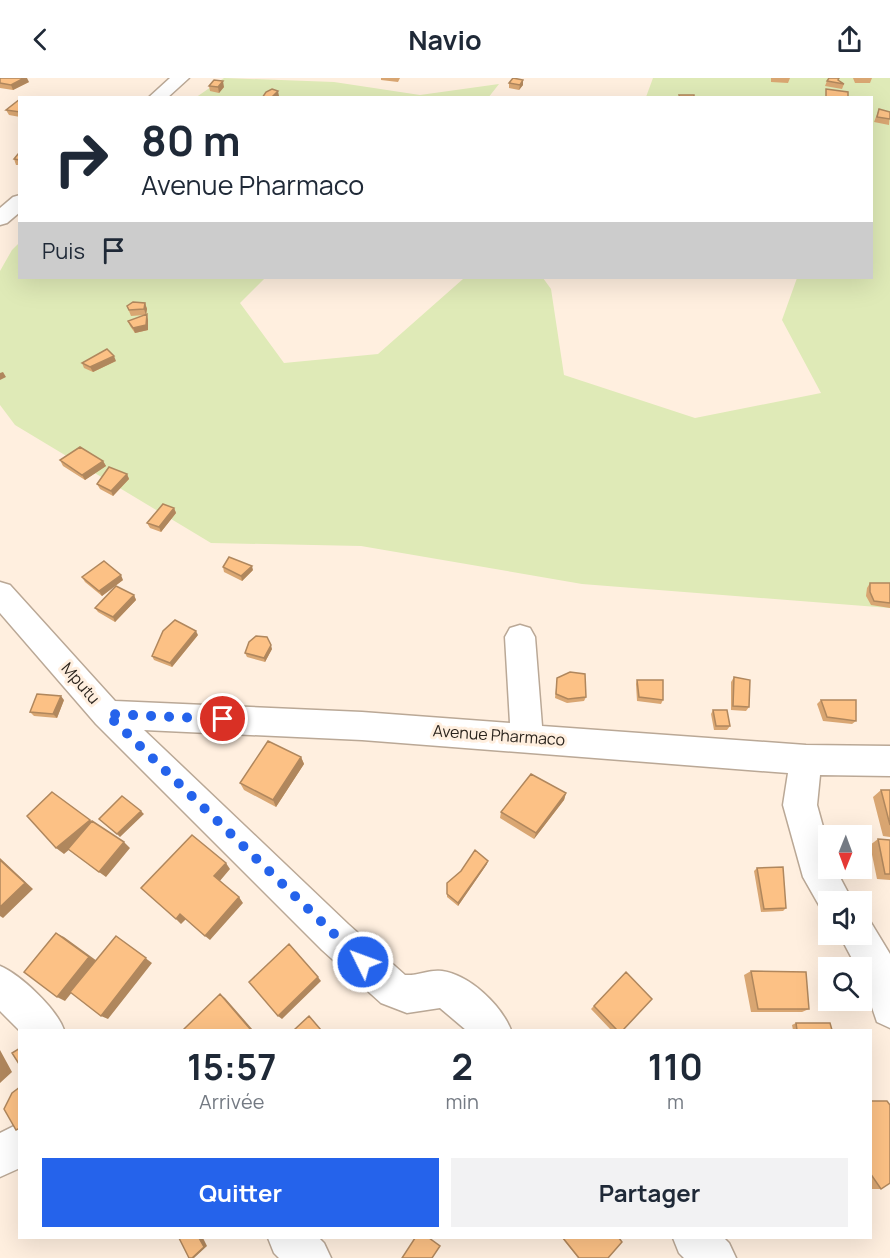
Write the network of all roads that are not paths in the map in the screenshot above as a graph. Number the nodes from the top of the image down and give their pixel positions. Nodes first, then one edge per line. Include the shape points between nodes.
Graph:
1 (181, 78) edge
2 (158, 96) edge
3 (18, 203) edge
4 (0, 219) edge
5 (0, 593) edge
6 (520, 637) dead end
7 (107, 714) junction
8 (526, 737) junction
9 (806, 760) junction
10 (890, 761) edge
11 (829, 891) edge
12 (864, 945) edge
13 (0, 985) edge
14 (890, 1009) edge
15 (44, 1029) edge
16 (491, 1029) edge
17 (18, 1144) edge
18 (0, 1158) edge
19 (695, 1239) edge
20 (714, 1258) edge

1 - 2 street
3 - 4 street
5 - 7 street, Mputu
6 - 8 street
7 - 8 street, Avenue Pharmaco
7 - 16 street, Mputu via 394,990 416,995 441,989 451,992
8 - 9 street, Avenue Pharmaco
9 - 10 street, Avenue Pharmaco
9 - 11 street via 800,805 820,877
12 - 14 street via 879,969
13 - 15 street
17 - 18 street
19 - 20 street

